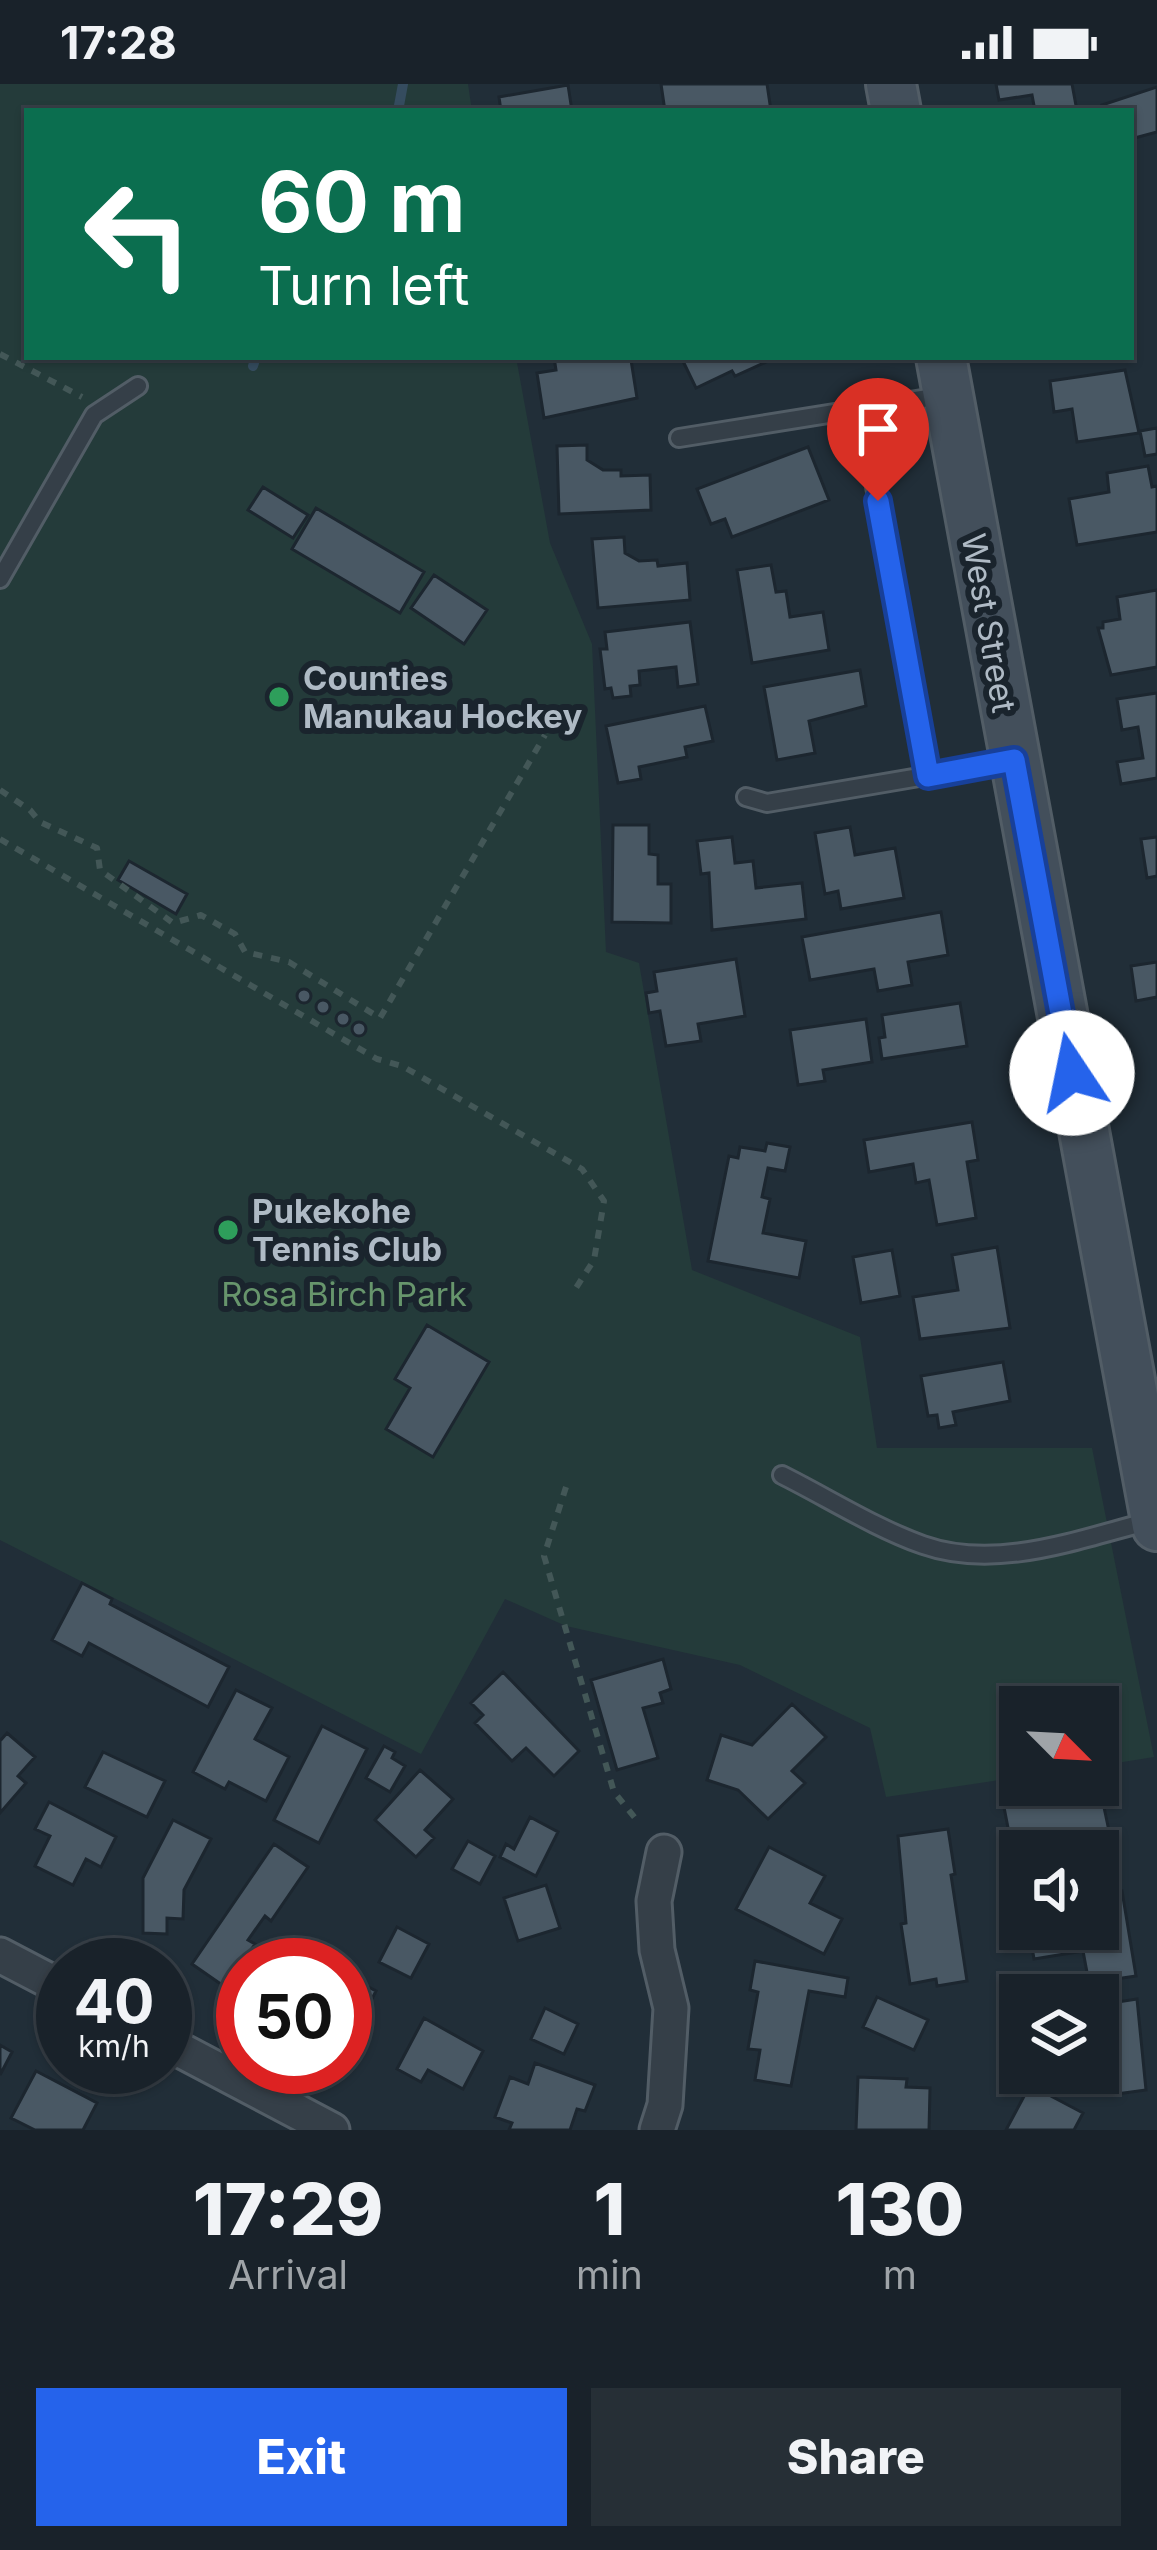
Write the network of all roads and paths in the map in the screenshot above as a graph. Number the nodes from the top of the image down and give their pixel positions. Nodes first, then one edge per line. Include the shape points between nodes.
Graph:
1 (0, 354) edge
2 (944, 376) edge
3 (138, 386) dead end
4 (103, 409) junction
5 (861, 410) junction
6 (679, 438) dead end
7 (0, 580) edge
8 (545, 735) dead end
9 (1014, 760) junction
10 (928, 776) junction
11 (0, 790) edge
12 (746, 797) dead end
13 (0, 839) edge
14 (574, 1291) dead end
15 (782, 1475) dead end
16 (566, 1487) dead end
17 (1156, 1523) edge
18 (635, 1818) dead end
19 (664, 1852) dead end
20 (0, 1955) edge
21 (36, 1974) edge
22 (192, 2056) edge
23 (332, 2130) edge
24 (657, 2130) edge

1 - 4 path
2 - 5 lane
2 - 9 main road, West Street
3 - 4 lane
4 - 7 lane
5 - 6 lane
5 - 10 lane
8 - 11 path via 380,1018 289,962 245,952 235,934 201,915 173,922 100,870 97,848 40,822
9 - 10 lane
9 - 17 main road, West Street
10 - 12 lane via 767,803
13 - 14 path via 583,1169 604,1201 594,1260
15 - 17 lane via 925,1546 988,1555
16 - 18 path via 544,1556 614,1792
19 - 24 street via 654,1901 671,2008
20 - 21 street
22 - 23 street

